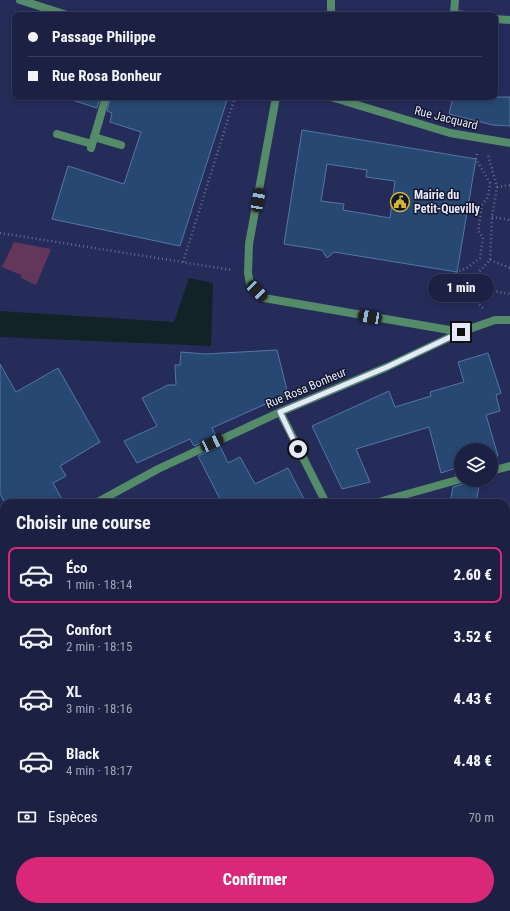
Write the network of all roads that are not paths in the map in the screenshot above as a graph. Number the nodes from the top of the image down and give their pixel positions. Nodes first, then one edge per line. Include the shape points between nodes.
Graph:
1 (20, 0) edge
2 (331, 0) edge
3 (455, 0) edge
4 (57, 12) edge
5 (331, 12) edge
6 (454, 12) edge
7 (498, 19) edge
8 (510, 20) edge
9 (105, 100) edge
10 (275, 100) edge
11 (341, 100) edge
12 (57, 134) dead end
13 (92, 143) junction
14 (510, 144) edge
15 (121, 145) dead end
16 (510, 320) edge
17 (461, 332) junction
18 (280, 412) junction
19 (510, 466) edge
20 (498, 469) edge
21 (454, 481) edge
22 (103, 499) edge
23 (324, 499) edge
24 (389, 499) edge

1 - 4 street
2 - 5 street
3 - 6 street
7 - 8 street
9 - 13 street
10 - 17 street via 250,244 250,284 264,298
11 - 14 street, Rue Jacquard via 450,133
12 - 13 street
13 - 15 street
16 - 17 street, Rue Rosa Bonheur via 495,320
17 - 18 street, Rue Rosa Bonheur via 387,367
18 - 22 street, Rue Rosa Bonheur via 158,469
18 - 23 street
19 - 20 street
21 - 24 street

